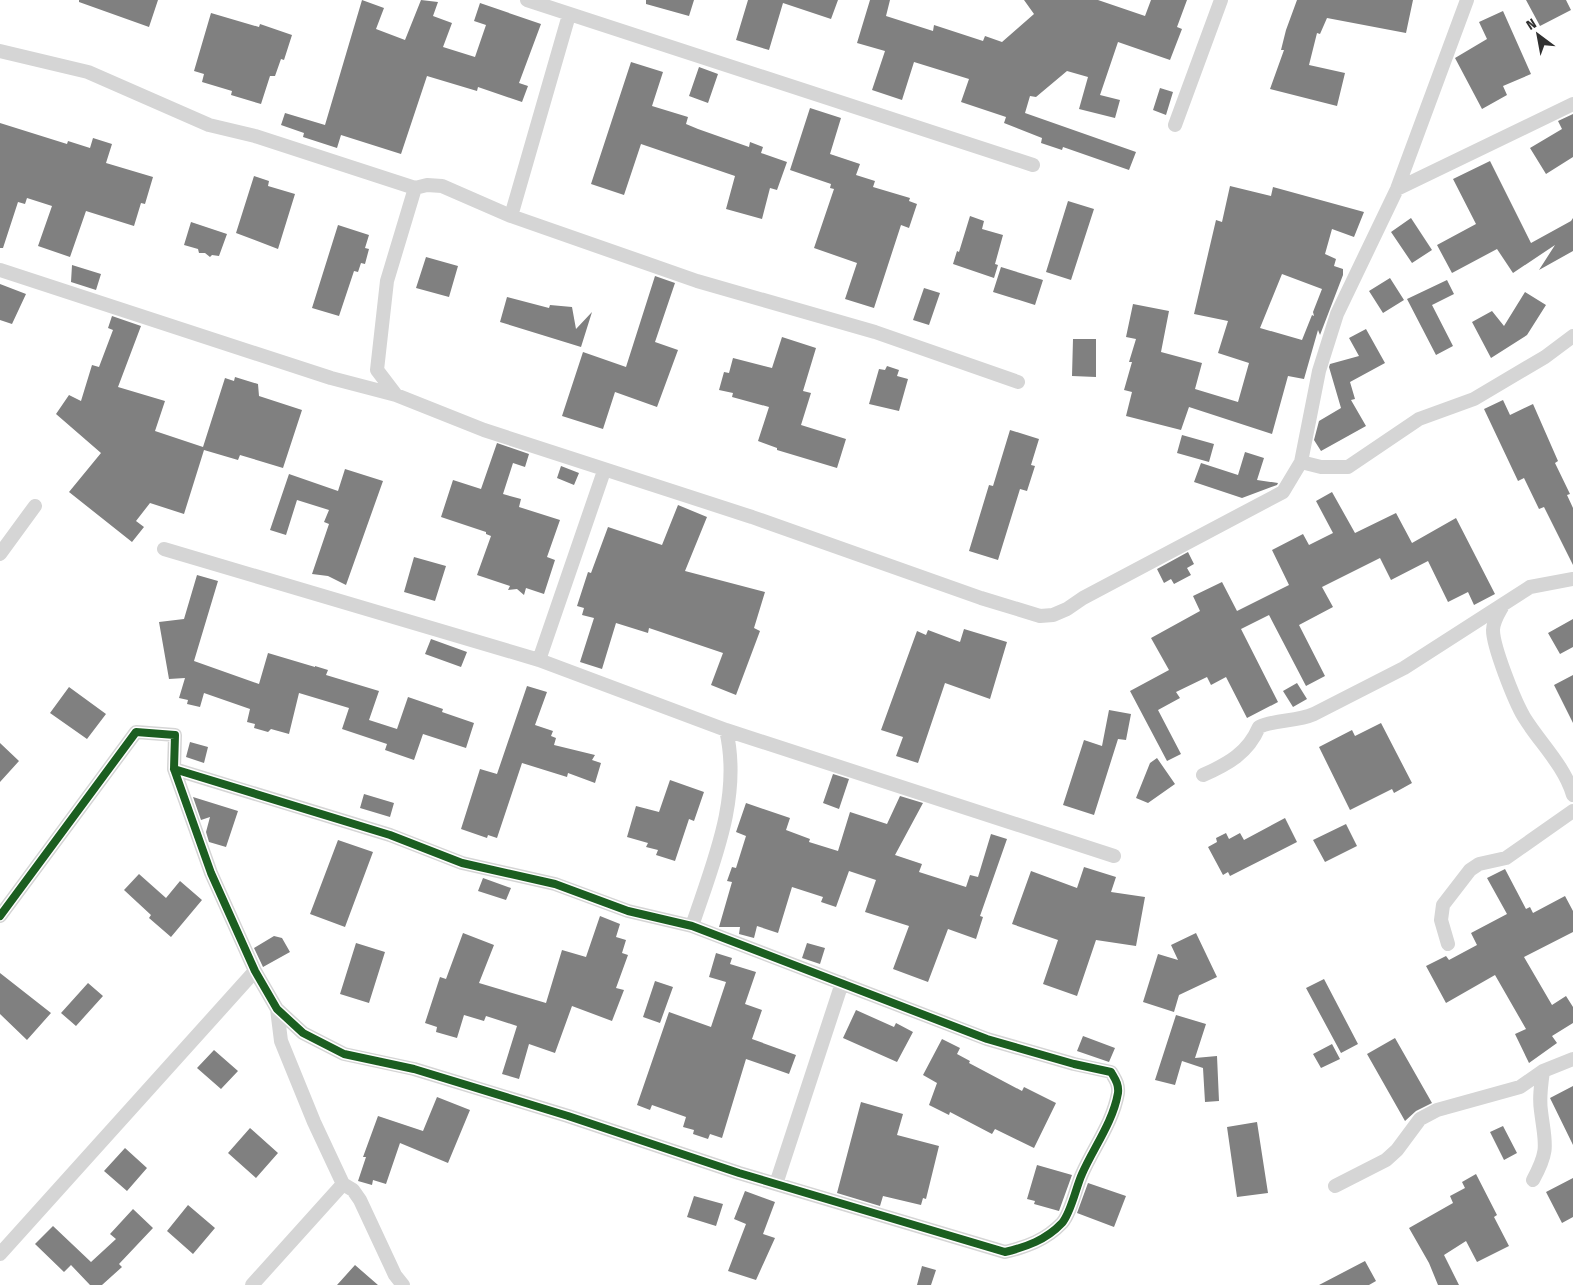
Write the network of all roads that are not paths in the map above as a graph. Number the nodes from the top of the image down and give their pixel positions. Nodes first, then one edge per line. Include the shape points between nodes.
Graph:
1 (527, 0) edge
2 (1221, 0) edge
3 (1467, 0) edge
4 (569, 15) junction
5 (0, 51) edge
6 (1573, 104) edge
7 (1175, 125) dead end
8 (1033, 165) dead end
9 (415, 188) junction
10 (1398, 189) junction
11 (511, 216) junction
12 (0, 270) edge
13 (1573, 336) edge
14 (377, 370) junction
15 (1018, 382) dead end
16 (353, 384) junction
17 (396, 395) junction
18 (1301, 462) junction
19 (604, 471) junction
20 (35, 506) dead end
21 (164, 549) dead end
22 (0, 554) edge
23 (1573, 579) edge
24 (1504, 605) junction
25 (539, 660) junction
26 (726, 730) junction
27 (174, 769) junction
28 (1203, 775) dead end
29 (1573, 794) edge
30 (1573, 811) edge
31 (1114, 856) dead end
32 (0, 916) edge
33 (692, 926) junction
34 (1448, 944) dead end
35 (255, 971) junction
36 (842, 983) junction
37 (277, 1009) junction
38 (1573, 1059) edge
39 (1543, 1071) junction
40 (1533, 1180) dead end
41 (343, 1184) junction
42 (776, 1184) junction
43 (1335, 1186) dead end
44 (0, 1254) edge
45 (252, 1285) edge
46 (403, 1285) edge

1 - 4 street
2 - 7 street
3 - 10 street
4 - 8 street
4 - 11 street
5 - 9 street via 88,72 209,125 256,136
6 - 10 street
9 - 11 street via 442,186
9 - 14 street via 387,281
10 - 18 street via 1337,314 1319,370
11 - 15 street via 697,281 875,332
12 - 16 street
13 - 18 street via 1545,357 1474,399 1419,419 1348,467
14 - 16 street
14 - 17 street
16 - 17 street
17 - 19 street via 484,430
18 - 19 street via 1283,492 1083,598 1067,610 1040,616 752,517
19 - 25 street
20 - 22 street
21 - 25 street
23 - 24 street via 1530,587
24 - 28 street via 1404,668 1314,714 1259,727 1240,755
24 - 29 street via 1493,630 1503,666 1523,715 1560,766
25 - 26 street
26 - 31 street
26 - 33 street via 732,772 729,808
27 - 32 street via 175,735 136,732
27 - 33 street via 390,835 462,863 555,884 628,911
27 - 35 street via 211,874
30 - 34 street via 1506,858 1479,864 1470,870 1443,905 1441,920
33 - 36 street
35 - 37 street
35 - 44 street
36 - 42 street
36 - 42 street via 987,1039 1110,1072 1117,1081 1118,1092 1111,1116 1081,1175 1064,1221 1035,1243 1005,1252
37 - 41 street via 281,1041
37 - 42 street via 303,1033 344,1054 414,1070 568,1116
38 - 39 street
39 - 40 street via 1540,1111 1546,1146 1544,1161
39 - 43 street via 1520,1086 1437,1110 1420,1119 1386,1160
41 - 45 street
41 - 46 street via 360,1200 395,1275

